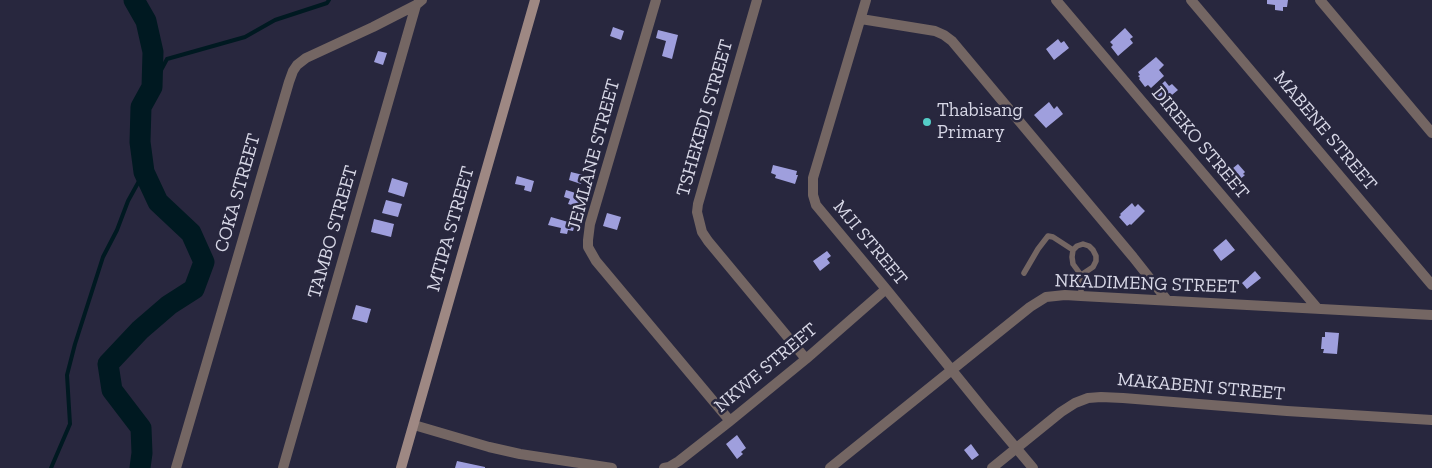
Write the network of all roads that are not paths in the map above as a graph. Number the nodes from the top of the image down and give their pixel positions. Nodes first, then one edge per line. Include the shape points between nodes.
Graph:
1 (535, 0) edge
2 (656, 0) edge
3 (757, 0) edge
4 (866, 0) edge
5 (1056, 0) edge
6 (1191, 0) edge
7 (1320, 0) edge
8 (419, 2) edge
9 (861, 19) junction
10 (1432, 134) edge
11 (1073, 250) junction
12 (1024, 273) dead end
13 (1081, 275) junction
14 (1432, 285) edge
15 (886, 289) junction
16 (1081, 296) junction
17 (1168, 300) junction
18 (1318, 309) junction
19 (1432, 315) edge
20 (806, 359) junction
21 (952, 370) junction
22 (1432, 420) edge
23 (730, 421) junction
24 (414, 425) junction
25 (1017, 447) junction
26 (176, 468) edge
27 (283, 468) edge
28 (401, 468) edge
29 (612, 468) edge
30 (664, 468) edge
31 (830, 468) edge
32 (992, 468) edge
33 (1033, 468) edge

1 - 24 street, MTIPA STREET
2 - 23 street, JEMLANE STREET via 590,224 588,247 596,261
3 - 20 street, TSHEKEDI STREET via 698,204 698,222 708,241
4 - 9 street, MJI STREET
5 - 18 street, DIREKO STREET
6 - 14 street, MABENE STREET
7 - 10 street
8 - 26 street, COKA STREET via 306,58 293,71
8 - 27 street, TAMBO STREET
9 - 15 street, MJI STREET via 813,178 813,195 821,213
9 - 17 street via 935,31 952,41
11 - 12 lane via 1048,236
11 - 13 lane via 1073,264
11 - 13 lane via 1083,244 1089,246 1096,256 1093,267
13 - 16 lane
15 - 20 street, NKWE STREET
15 - 21 street, MJI STREET
16 - 17 street, NKADIMENG STREET
16 - 21 street, NKADIMENG STREET via 1046,297
17 - 18 street, NKADIMENG STREET
18 - 19 street, NKADIMENG STREET
20 - 23 street, NKWE STREET
21 - 25 street, MJI STREET
21 - 31 street, NKADIMENG STREET
22 - 25 street, MAKABENI STREET via 1101,396 1075,403
23 - 30 street, NKWE STREET via 679,461
24 - 28 street, MTIPA STREET
24 - 29 street via 520,454
25 - 32 street, MAKABENI STREET
25 - 33 street, MJI STREET

